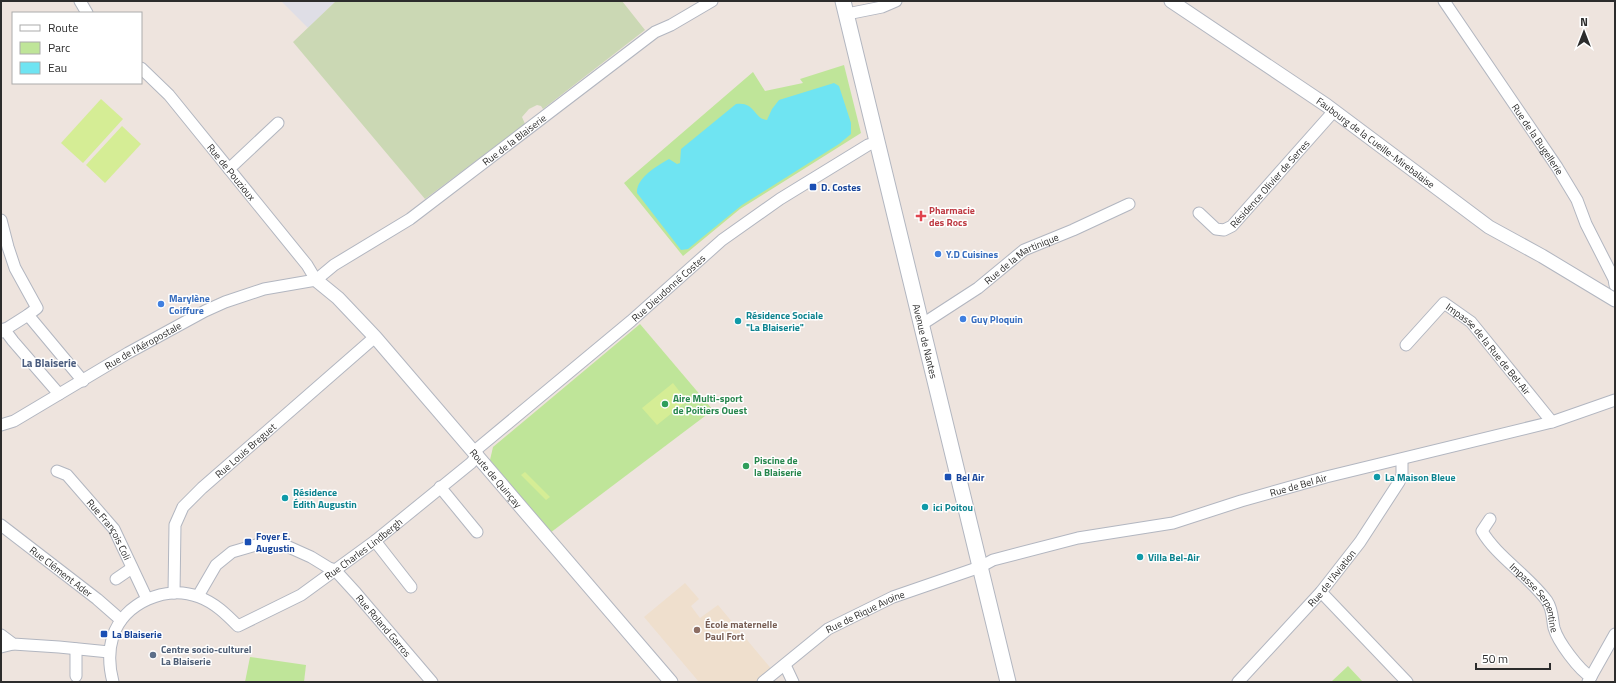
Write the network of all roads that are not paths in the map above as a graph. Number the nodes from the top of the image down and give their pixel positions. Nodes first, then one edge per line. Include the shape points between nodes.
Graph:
1 (80, 1) edge
2 (712, 1) edge
3 (896, 1) edge
4 (1171, 1) edge
5 (1444, 1) edge
6 (845, 8) edge
7 (86, 12) edge
8 (142, 69) edge
9 (1334, 111) junction
10 (278, 123) dead end
11 (878, 142) junction
12 (229, 170) junction
13 (1129, 204) dead end
14 (1199, 213) dead end
15 (1, 220) edge
16 (316, 280) junction
17 (1615, 285) edge
18 (1615, 300) edge
19 (28, 315) junction
20 (921, 325) junction
21 (3, 330) edge
22 (375, 337) junction
23 (1406, 345) dead end
24 (83, 381) junction
25 (59, 394) junction
26 (1615, 400) edge
27 (1552, 422) junction
28 (1, 425) edge
29 (477, 456) junction
30 (1402, 460) junction
31 (57, 471) dead end
32 (440, 487) junction
33 (1490, 519) dead end
34 (1, 525) edge
35 (477, 532) dead end
36 (375, 541) junction
37 (980, 566) junction
38 (132, 568) junction
39 (335, 570) junction
40 (116, 579) dead end
41 (411, 587) dead end
42 (1321, 592) junction
43 (174, 593) junction
44 (198, 596) junction
45 (148, 599) junction
46 (121, 620) junction
47 (1615, 634) edge
48 (1, 635) edge
49 (14, 644) junction
50 (1, 648) edge
51 (76, 649) junction
52 (109, 652) junction
53 (785, 665) junction
54 (76, 676) dead end
55 (1590, 679) edge
56 (113, 682) edge
57 (432, 682) edge
58 (671, 682) edge
59 (763, 682) edge
60 (793, 682) edge
61 (1008, 682) edge
62 (1238, 682) edge
63 (1407, 682) edge

1 - 7 street
2 - 16 street, Rue de la Blaiserie via 655,32 410,218 334,265
3 - 6 street via 874,9
4 - 9 street, Faubourg de la Cueille-Mirebalaise
5 - 17 street, Rue de la Bugellerie via 1557,166 1577,200
6 - 11 main road, Avenue de Nantes
8 - 12 street, Rue de Pouzioux via 168,95
9 - 14 street, Résidence Olivier de Serres via 1232,226 1224,230 1216,229
9 - 18 street, Faubourg de la Cueille-Mirebalaise via 1489,227
10 - 12 street
11 - 20 main road, Avenue de Nantes
11 - 29 street, Rue Dieudonné Costes via 868,145 780,199 722,240 631,321 481,446
12 - 16 street, Rue de Pouzioux via 307,265
13 - 20 street, Rue de la Martinique via 1024,250 978,288
15 - 19 street via 16,268 37,308
16 - 22 street, Route de Quinçay via 338,298
16 - 24 street, Rue de l'Aéropostale via 264,289 225,302 128,353
19 - 21 street
19 - 24 street
20 - 37 main road, Avenue de Nantes
21 - 25 street
22 - 29 street, Route de Quinçay
22 - 43 street, Rue Louis Breguet via 183,507 175,525
23 - 27 street, Impasse de la Rue de Bel-Air via 1444,302 1471,322
24 - 25 street, Rue de l'Aéropostale
25 - 28 street, Rue de l'Aéropostale via 14,421
26 - 27 street, Rue de Bel Air
27 - 30 street, Rue de Bel Air
29 - 32 street, Rue Charles Lindbergh
29 - 58 street, Route de Quinçay
30 - 37 street, Rue de Bel Air via 1326,477 1173,523 1078,538 993,560
30 - 42 street, Rue de l'Aviation via 1402,475 1399,482 1360,542
31 - 38 street, Rue François Coli via 67,475 114,529
32 - 35 street
32 - 36 street, Rue Charles Lindbergh
33 - 55 street, Impasse Serpentine via 1482,531 1487,540 1548,602 1559,640
34 - 46 street, Rue Clément Ader
36 - 39 street, Rue Charles Lindbergh
36 - 41 street
37 - 53 street, Rue de Rique Avoine via 893,597 828,629
37 - 61 main road, Avenue de Nantes
38 - 40 street
38 - 45 street, Rue François Coli
39 - 44 street, Rue Charles Lindbergh via 301,595 238,626 222,610
39 - 44 street, Rue Roland Garros via 282,544 266,542 232,552 216,565
39 - 57 street, Rue Roland Garros
42 - 62 street, Rue de l'Aviation
42 - 63 street
43 - 44 street
43 - 45 street via 156,595
45 - 46 street
46 - 52 street
47 - 55 street
48 - 49 street
49 - 50 street
49 - 51 street
51 - 52 street
51 - 54 street
52 - 56 street
53 - 59 street, Rue de Rique Avoine
53 - 60 street

